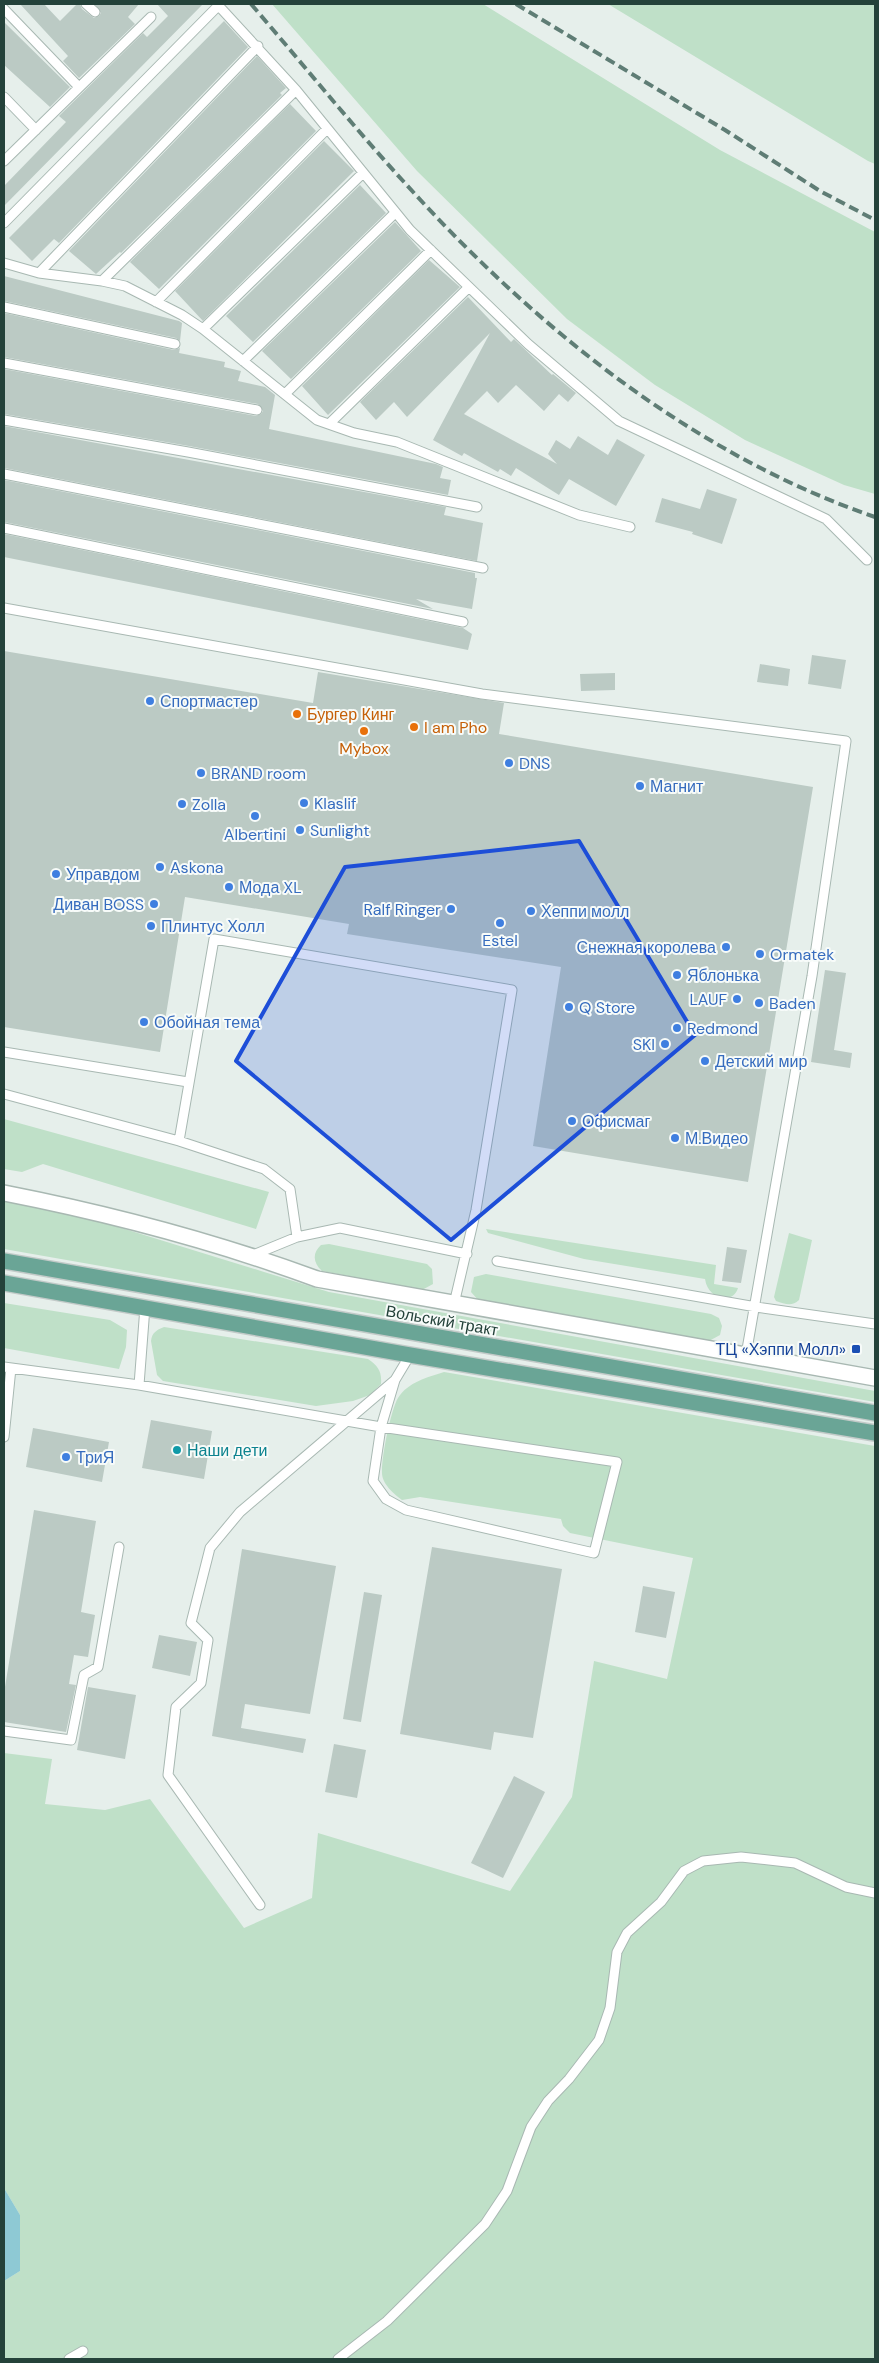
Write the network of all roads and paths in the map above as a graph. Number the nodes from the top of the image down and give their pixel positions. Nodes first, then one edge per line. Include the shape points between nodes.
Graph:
1 (86, 4) edge
2 (218, 4) edge
3 (4, 9) edge
4 (95, 12) dead end
5 (151, 17) dead end
6 (258, 46) junction
7 (78, 86) junction
8 (296, 90) junction
9 (4, 97) edge
10 (327, 129) junction
11 (36, 130) junction
12 (4, 162) edge
13 (363, 173) junction
14 (395, 213) junction
15 (4, 223) edge
16 (431, 250) junction
17 (4, 263) edge
18 (39, 273) junction
19 (102, 281) junction
20 (469, 287) junction
21 (156, 302) junction
22 (4, 307) edge
23 (202, 329) junction
24 (175, 344) dead end
25 (243, 361) junction
26 (4, 363) edge
27 (285, 394) junction
28 (257, 410) dead end
29 (4, 420) edge
30 (329, 424) junction
31 (4, 474) edge
32 (477, 506) dead end
33 (630, 527) dead end
34 (4, 528) edge
35 (867, 560) dead end
36 (483, 568) dead end
37 (4, 608) edge
38 (462, 622) dead end
39 (4, 1052) edge
40 (188, 1082) junction
41 (4, 1094) edge
42 (179, 1141) junction
43 (4, 1193) edge
44 (297, 1237) junction
45 (467, 1254) junction
46 (253, 1256) junction
47 (496, 1261) dead end
48 (4, 1262) edge
49 (4, 1283) edge
50 (454, 1304) junction
51 (145, 1307) junction
52 (756, 1307) junction
53 (875, 1324) edge
54 (410, 1355) junction
55 (746, 1356) junction
56 (7, 1367) edge
57 (875, 1378) edge
58 (395, 1380) junction
59 (139, 1385) junction
60 (875, 1413) edge
61 (344, 1421) junction
62 (381, 1427) junction
63 (875, 1433) edge
64 (4, 1437) edge
65 (119, 1547) dead end
66 (4, 1731) edge
67 (875, 1893) edge
68 (260, 1905) dead end
69 (83, 2351) dead end
70 (69, 2359) edge
71 (338, 2359) edge

1 - 4 lane
2 - 6 lane
2 - 15 lane
3 - 7 lane
5 - 7 lane
6 - 8 lane
6 - 18 lane
7 - 11 lane
8 - 10 lane
8 - 19 lane
9 - 11 lane
10 - 13 lane
10 - 21 lane
11 - 12 lane
13 - 14 lane
13 - 23 lane
14 - 16 lane
14 - 25 lane
16 - 20 lane
16 - 27 lane
17 - 18 lane
18 - 19 lane
19 - 21 lane via 125,286
20 - 30 lane
20 - 35 lane via 528,344 618,421 826,520
21 - 23 lane
22 - 24 lane
23 - 25 lane
25 - 27 lane
26 - 28 lane
27 - 30 lane via 317,420
29 - 32 lane
30 - 33 lane via 397,442 579,515
31 - 36 lane
34 - 38 lane
37 - 52 lane via 482,694 846,742 812,976
39 - 40 lane
40 - 42 lane
40 - 45 lane via 214,939 512,990
41 - 42 lane
42 - 44 lane via 264,1169 290,1189
43 - 46 street via 145,1224
44 - 45 lane via 340,1228
44 - 46 lane
45 - 50 lane
46 - 50 street via 317,1279
47 - 52 lane
48 - 60 main road, Вольский тракт
49 - 51 main road
50 - 55 street
51 - 54 main road
51 - 59 lane
52 - 53 lane
52 - 55 lane
54 - 58 lane
54 - 63 main road
55 - 57 street
56 - 59 lane
56 - 64 lane
58 - 61 lane
58 - 62 lane
59 - 61 lane
61 - 62 lane
61 - 68 lane via 240,1512 210,1548 191,1623 208,1640 201,1683 176,1707 168,1775
62 - 62 lane via 617,1462 594,1553 406,1510 386,1499 373,1480
65 - 66 lane via 98,1667 84,1675 72,1740
67 - 71 lane via 846,1887 786,1862 740,1857 703,1861 684,1871 661,1902 627,1933 618,1952 610,2008 598,2040 531,2127 507,2191 485,2224 387,2321
69 - 70 lane

